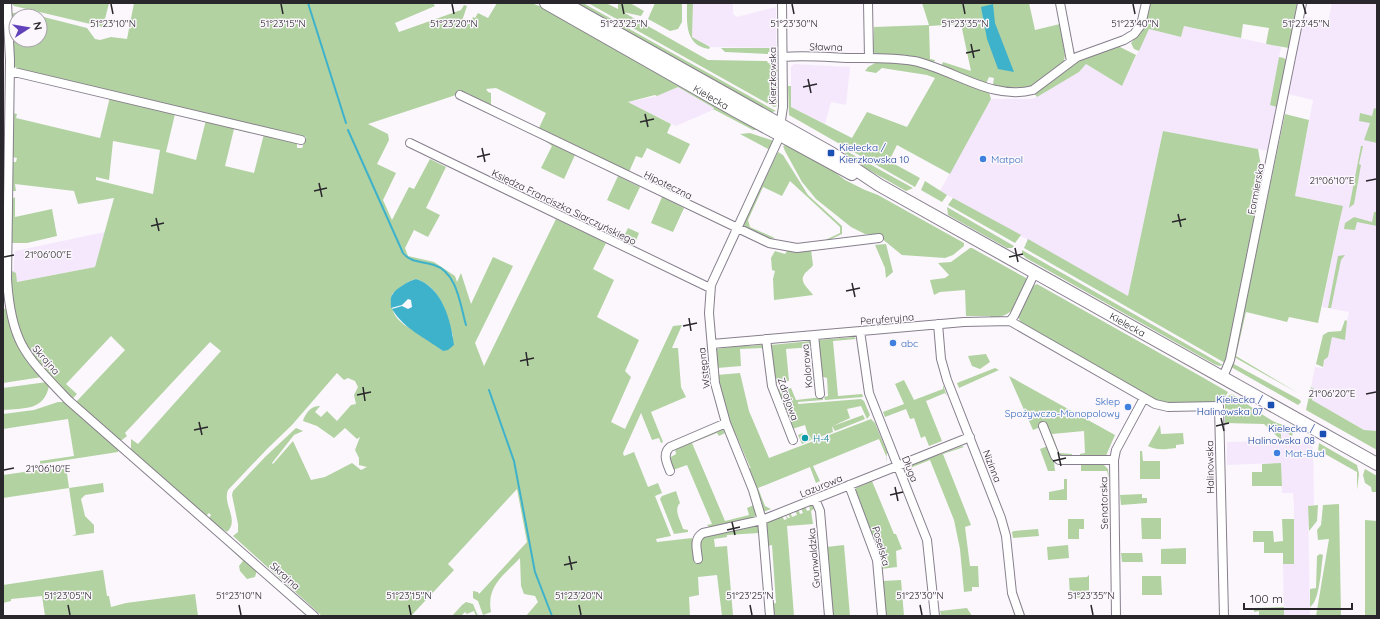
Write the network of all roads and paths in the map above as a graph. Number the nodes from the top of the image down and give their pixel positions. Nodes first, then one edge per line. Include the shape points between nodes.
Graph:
1 (7, 3) edge
2 (782, 3) edge
3 (868, 3) edge
4 (1060, 3) edge
5 (1146, 3) edge
6 (1302, 3) edge
7 (554, 4) edge
8 (6, 22) edge
9 (783, 57) junction
10 (870, 58) junction
11 (1072, 61) junction
12 (10, 71) junction
13 (460, 95) dead end
14 (779, 130) junction
15 (301, 140) dead end
16 (410, 143) dead end
17 (738, 229) junction
18 (879, 238) dead end
19 (1035, 272) junction
20 (710, 288) junction
21 (6, 302) edge
22 (1010, 321) junction
23 (938, 324) junction
24 (860, 332) junction
25 (814, 336) junction
26 (766, 339) junction
27 (712, 344) junction
28 (1223, 377) junction
29 (820, 394) dead end
30 (1144, 398) junction
31 (726, 423) junction
32 (1044, 426) dead end
33 (970, 437) junction
34 (793, 440) dead end
35 (1114, 460) junction
36 (1377, 464) edge
37 (898, 465) junction
38 (670, 471) dead end
39 (849, 485) junction
40 (815, 499) junction
41 (762, 520) junction
42 (698, 559) dead end
43 (314, 616) edge
44 (770, 616) edge
45 (829, 616) edge
46 (882, 616) edge
47 (934, 616) edge
48 (1020, 616) edge
49 (1116, 616) edge
50 (1224, 616) edge

1 - 8 street, Skrajna
2 - 9 street, Kierzkowska
3 - 10 street
4 - 11 street
5 - 11 street, Sławna via 1141,25 1134,34
6 - 28 street, Formierska via 1235,337
7 - 14 main road, Kielecka
8 - 12 street, Skrajna
9 - 10 street, Sławna
9 - 14 street, Kierzkowska via 783,107
10 - 11 street, Sławna via 914,61 994,90 1015,93 1033,90
12 - 15 street
12 - 21 street, Skrajna
13 - 17 street, Hipoteczna
14 - 17 street, Wstępna via 775,151
14 - 19 main road, Kielecka via 851,174 879,185
16 - 20 street, Księdza Franciszka Siarczyńskiego
17 - 18 street, Hipoteczna via 769,243 789,248
17 - 20 street, Wstępna
19 - 22 street
19 - 28 main road, Kielecka
20 - 27 street, Wstępna
21 - 43 street, Skrajna via 22,349 68,400
22 - 23 street, Peryferyjna
22 - 30 street, Halinowska
23 - 24 street, Peryferyjna
23 - 33 street, Nizinna via 944,369
24 - 25 street, Peryferyjna
24 - 37 street, Długa via 869,393
25 - 26 street, Peryferyjna
25 - 29 street, Kolorowa
26 - 27 street, Peryferyjna
26 - 34 street, Zdrojowa via 772,386
27 - 31 street, Wstępna via 715,383
28 - 36 main road, Kielecka
30 - 35 street, Senatorska via 1116,450
30 - 50 street, Halinowska via 1159,406 1168,407 1219,406
31 - 38 street via 668,449 666,456
31 - 41 street, Wstępna via 753,490
32 - 35 street via 1055,456 1059,460
33 - 37 street, Lazurowa
33 - 48 street, Nizinna via 1003,523 1012,593
35 - 49 street, Senatorska
37 - 39 street, Lazurowa
37 - 47 street, Długa via 927,540
39 - 40 street, Lazurowa
39 - 46 street, Poselska via 877,560
40 - 41 street, Lazurowa
40 - 45 street, Grunwaldzka via 820,515
41 - 42 street, Lazurowa via 700,535 696,542
41 - 44 street, Wstępna

